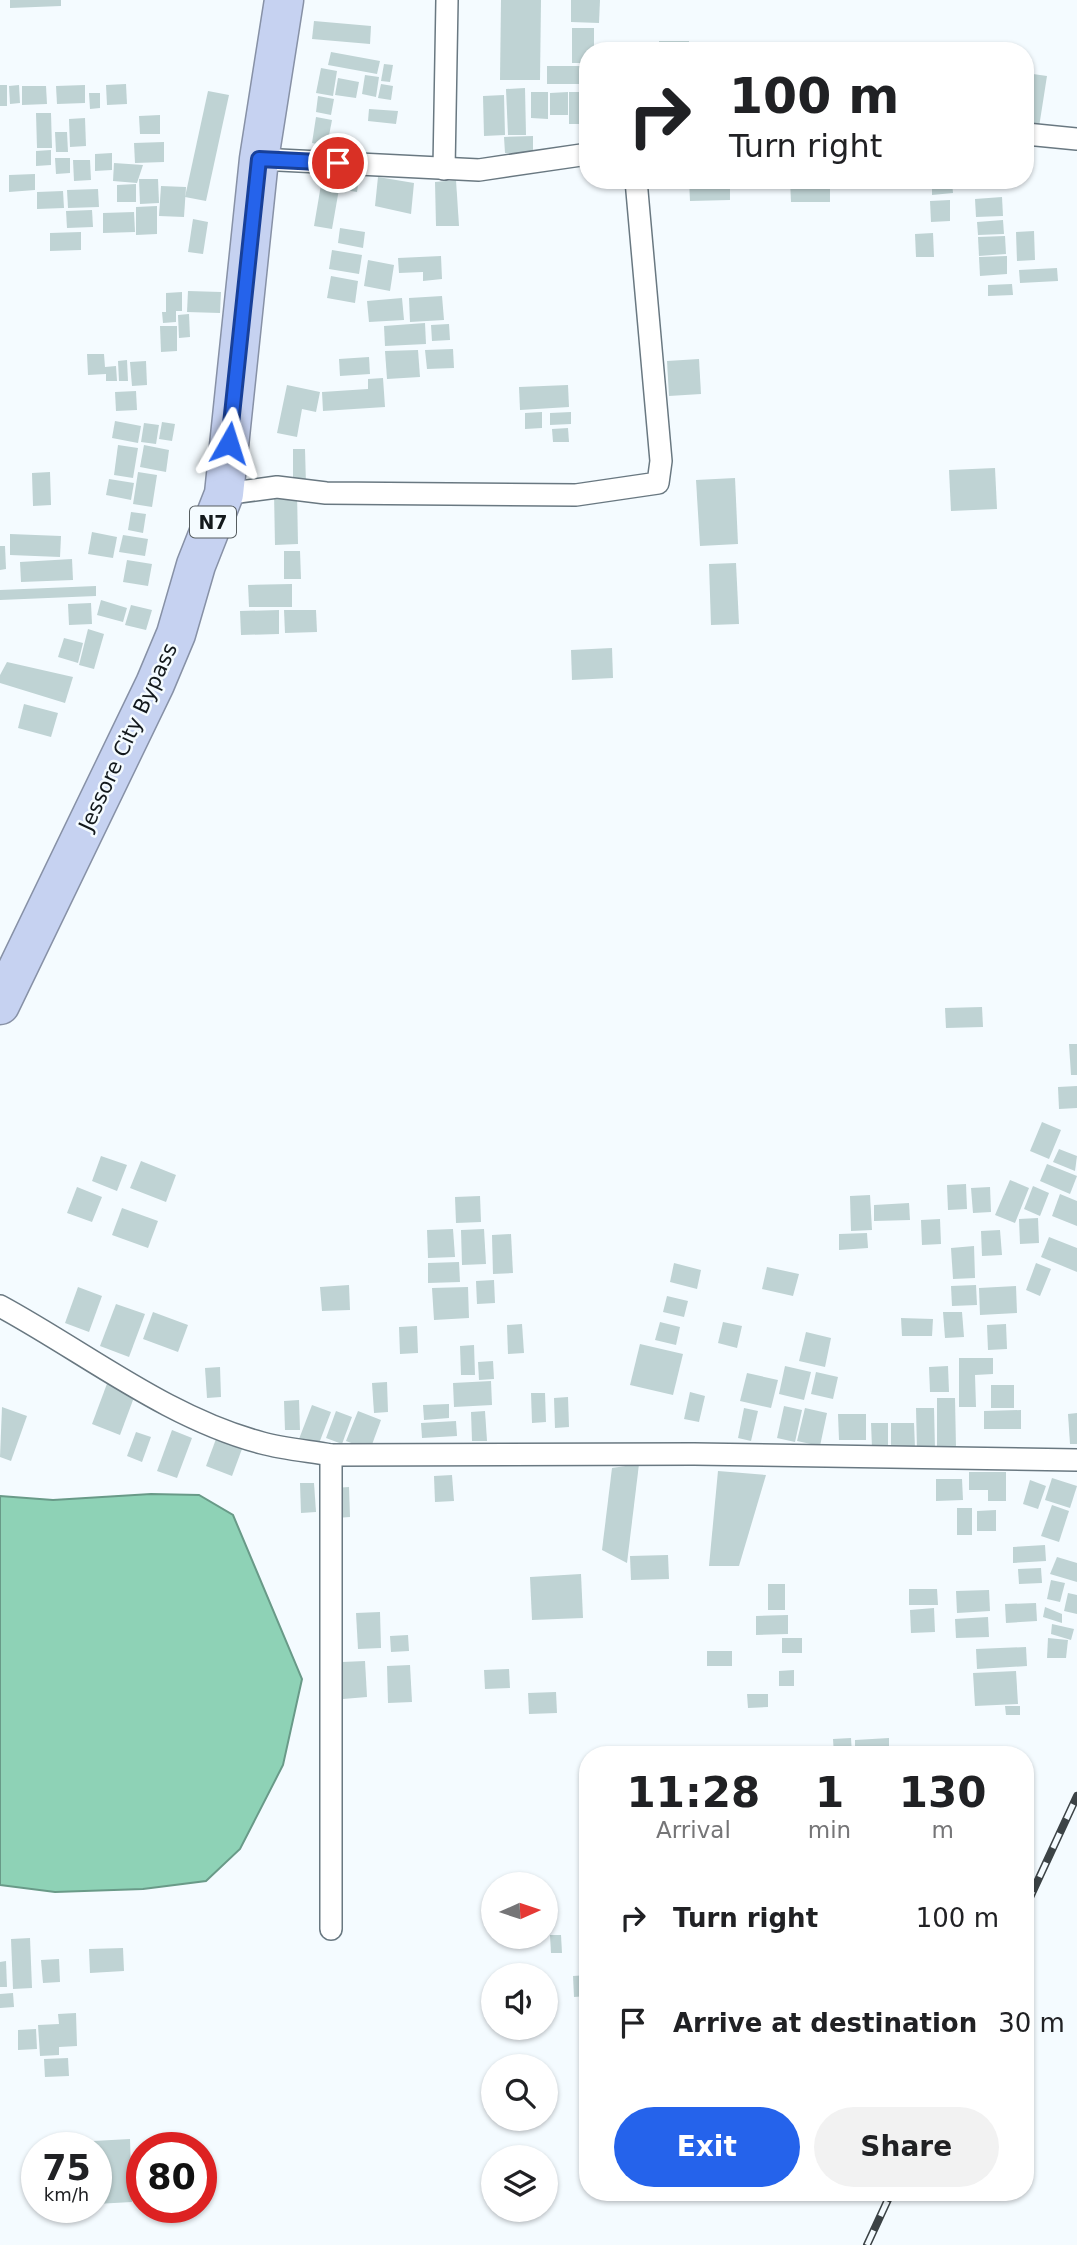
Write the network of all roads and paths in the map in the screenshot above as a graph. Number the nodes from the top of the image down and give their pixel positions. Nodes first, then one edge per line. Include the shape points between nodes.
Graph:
1 (284, 0) edge
2 (447, 0) edge
3 (1034, 135) edge
4 (1077, 139) edge
5 (579, 155) edge
6 (259, 159) junction
7 (444, 169) junction
8 (637, 189) edge
9 (224, 494) junction
10 (0, 1005) edge
11 (0, 1306) edge
12 (331, 1455) junction
13 (1077, 1460) edge
14 (331, 1929) dead end

1 - 6 highway, Jessore City Bypass / N7
2 - 7 street
3 - 4 street
5 - 7 street via 479,170
6 - 7 street
6 - 9 highway, Jessore City Bypass / N7
8 - 9 street via 661,461 658,483 576,495 326,493 277,487
9 - 10 highway, Jessore City Bypass / N7 via 155,684
11 - 12 street via 98,1366 213,1425 261,1443
12 - 13 street
12 - 14 street

